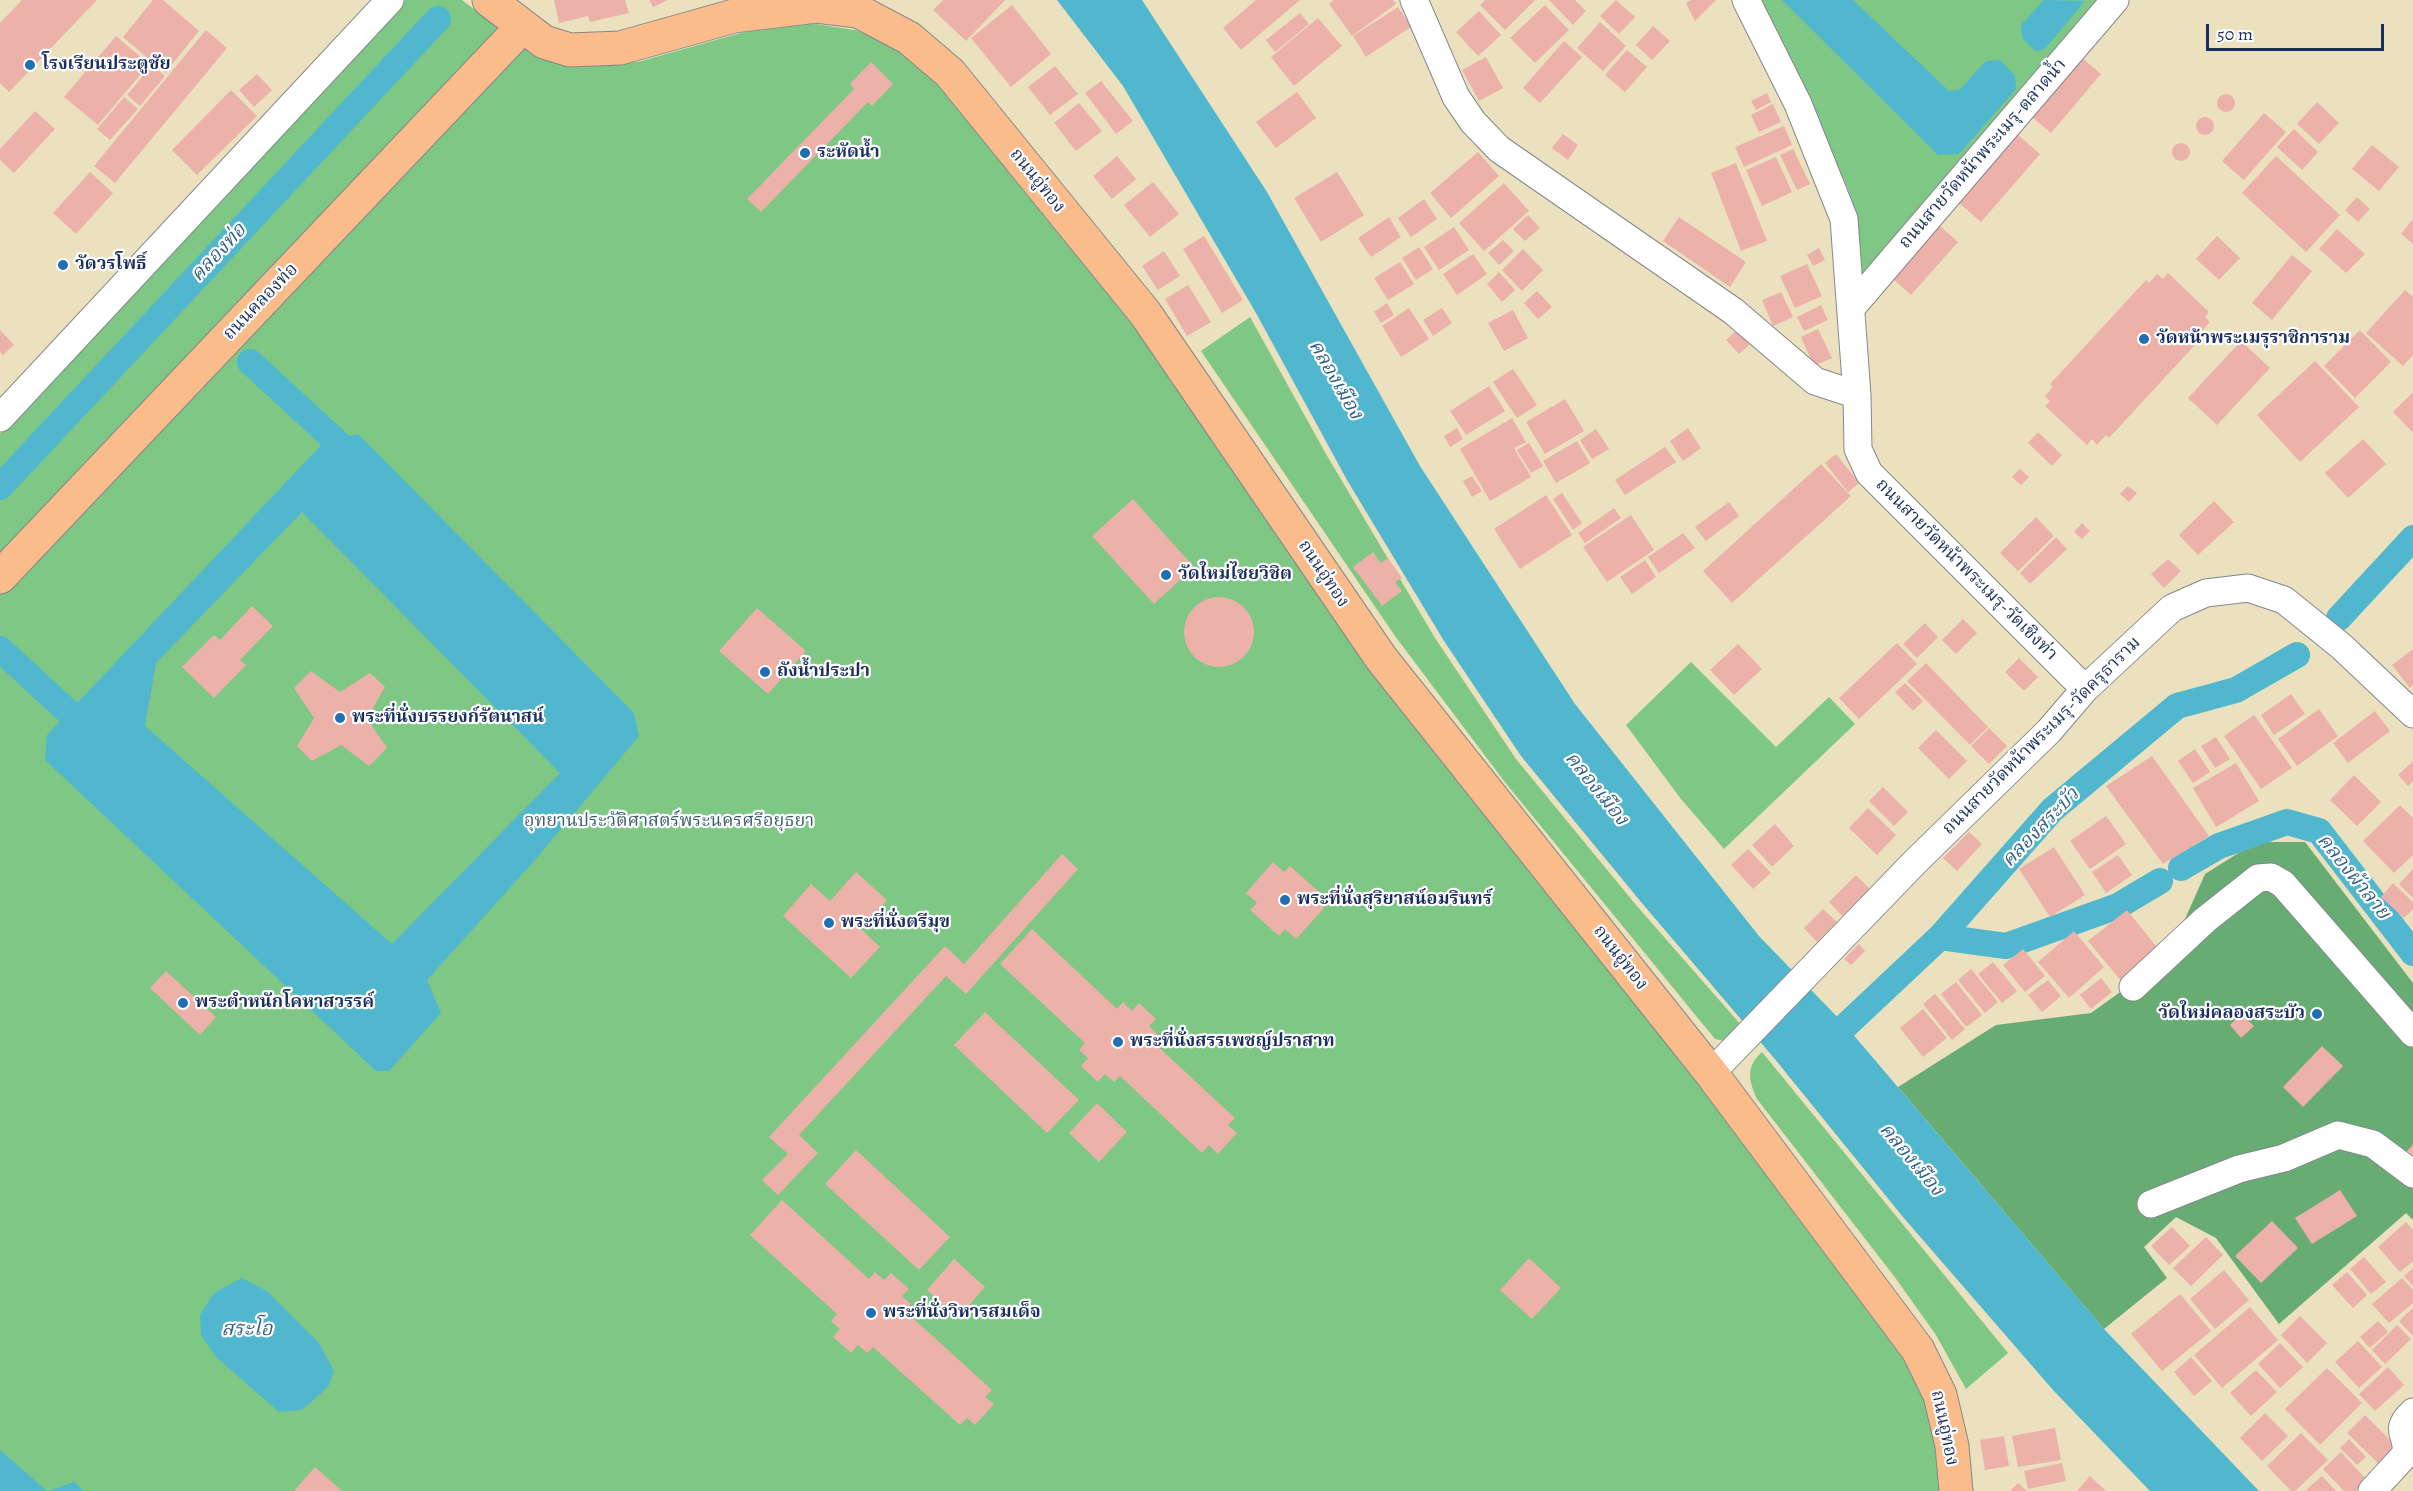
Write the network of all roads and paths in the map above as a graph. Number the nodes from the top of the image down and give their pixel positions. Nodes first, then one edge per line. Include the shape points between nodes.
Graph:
1 (390, 0) edge
2 (1414, 0) edge
3 (1746, 0) edge
4 (2115, 0) edge
5 (504, 9) edge
6 (1852, 307) junction
7 (1857, 395) junction
8 (0, 418) edge
9 (0, 577) edge
10 (2085, 688) junction
11 (2413, 714) edge
12 (2133, 987) dead end
13 (2413, 1033) edge
14 (1722, 1061) junction
15 (2413, 1174) edge
16 (2151, 1204) dead end
17 (2413, 1412) edge
18 (1956, 1491) edge
19 (2372, 1491) edge

1 - 8 street
2 - 7 street via 1456,97 1499,149 1733,311 1815,381
3 - 6 street, ถนนสายวัดหน้าพระเมรุ-วัดเชิงท่า via 1798,104 1844,219
4 - 6 street, ถนนสายวัดหน้าพระเมรุ-ตลาดน้ำ
5 - 9 main road, ถนนคลองท่อ
5 - 14 main road, ถนนอู่ทอง via 543,42 570,50 620,48 734,16 816,6 858,11 909,38 950,73 1145,313 1382,658
6 - 7 street, ถนนสายวัดหน้าพระเมรุ-วัดเชิงท่า
7 - 10 street, ถนนสายวัดหน้าพระเมรุ-วัดเชิงท่า via 1858,449 1869,473
10 - 11 street, ถนนสายวัดหน้าพระเมรุ-วัดครุธาราม via 2172,608 2206,592 2248,588 2284,600 2341,646
10 - 14 street, ถนนสายวัดหน้าพระเมรุ-วัดครุธาราม via 2049,731
12 - 13 street via 2205,920 2258,878 2271,877 2283,884
14 - 18 main road, ถนนอู่ทอง via 1918,1350 1941,1395
15 - 16 street via 2373,1144 2338,1135
17 - 19 street via 2401,1427 2406,1454

